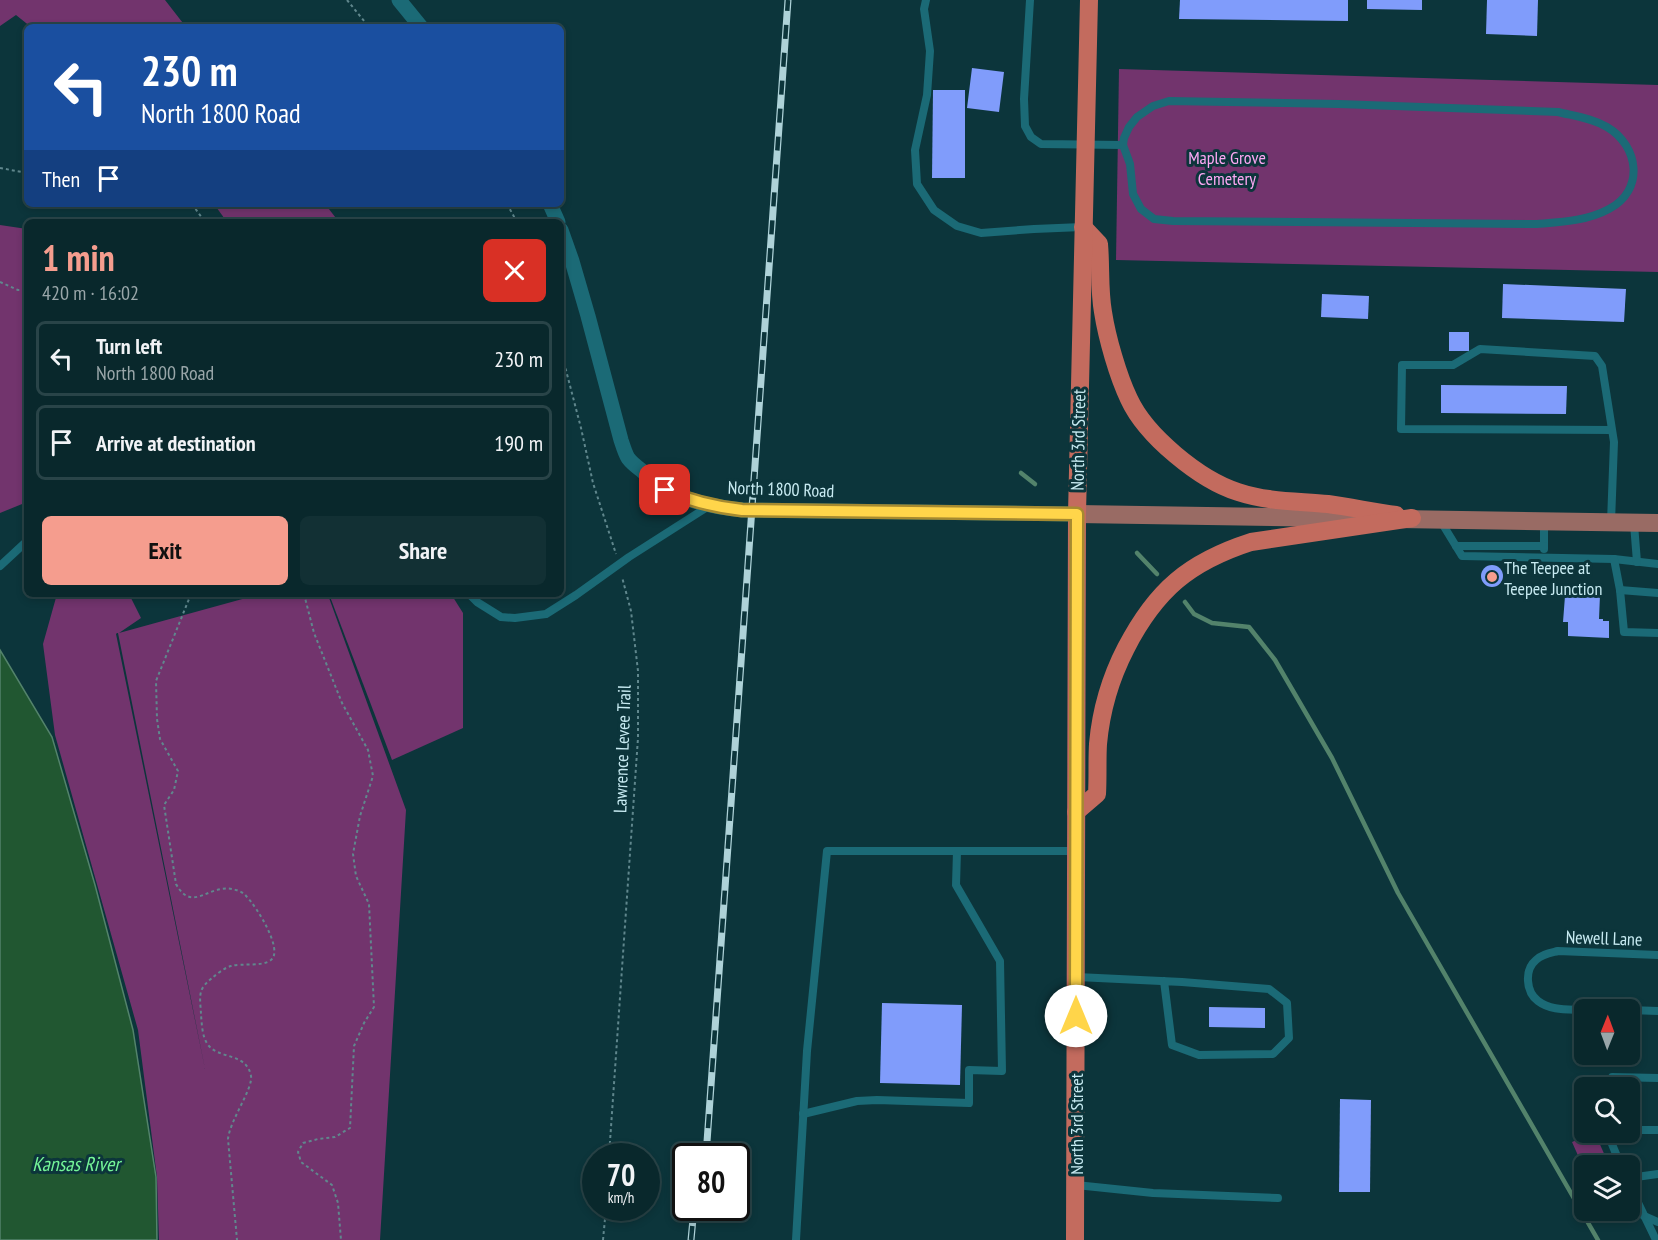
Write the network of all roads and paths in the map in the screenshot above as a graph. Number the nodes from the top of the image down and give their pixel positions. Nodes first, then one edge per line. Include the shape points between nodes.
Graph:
1 (347, 0) edge
2 (399, 0) edge
3 (926, 0) edge
4 (1030, 0) edge
5 (1089, 0) edge
6 (367, 24) edge
7 (419, 24) edge
8 (1085, 145) junction
9 (1123, 145) junction
10 (0, 168) edge
11 (24, 172) edge
12 (1083, 227) junction
13 (564, 238) edge
14 (0, 282) edge
15 (24, 290) edge
16 (564, 363) edge
17 (1612, 430) junction
18 (710, 505) junction
19 (1077, 514) junction
20 (1412, 518) junction
21 (1440, 519) junction
22 (1544, 521) junction
23 (1611, 522) junction
24 (1633, 522) junction
25 (1658, 523) edge
26 (24, 544) edge
27 (1456, 546) junction
28 (1544, 546) junction
29 (1545, 557) junction
30 (1614, 560) junction
31 (1637, 562) junction
32 (1658, 564) edge
33 (619, 565) junction
34 (0, 566) edge
35 (1620, 590) junction
36 (1658, 592) edge
37 (189, 597) edge
38 (305, 597) edge
39 (472, 597) edge
40 (1658, 633) edge
41 (1076, 812) junction
42 (957, 851) junction
43 (1076, 851) junction
44 (1658, 955) edge
45 (1076, 976) junction
46 (1164, 981) junction
47 (1574, 1009) edge
48 (1640, 1010) edge
49 (1658, 1011) edge
50 (1640, 1078) edge
51 (1658, 1078) edge
52 (803, 1114) junction
53 (1640, 1130) edge
54 (1658, 1130) edge
55 (610, 1143) edge
56 (1658, 1174) edge
57 (1640, 1176) edge
58 (1076, 1185) junction
59 (1278, 1198) dead end
60 (1640, 1207) edge
61 (1644, 1216) junction
62 (605, 1221) edge
63 (1658, 1222) edge
64 (237, 1240) edge
65 (341, 1240) edge
66 (603, 1240) edge
67 (796, 1240) edge
68 (1075, 1240) edge
69 (1656, 1240) edge

1 - 6 path
2 - 7 street
3 - 12 lane via 930,51 927,95 915,150 917,184 934,210 957,226 981,233
4 - 8 lane via 1024,126 1041,144
5 - 8 highway, North 3rd Street
8 - 9 lane
8 - 12 highway, North 3rd Street
9 - 9 lane via 1130,164 1133,194 1141,209 1154,219 1173,221 1570,221 1610,208 1625,195 1634,168 1630,152 1606,126 1558,112 1169,101 1153,105 1137,117
10 - 11 path
12 - 19 highway, North 3rd Street
12 - 20 highway via 1100,244 1103,312 1130,401 1152,432 1182,460 1206,478 1270,501 1328,504
13 - 18 street, North 1800 Road via 628,459 665,490
14 - 15 path
16 - 33 path, Lawrence Levee Trail via 593,483
17 - 17 lane via 1602,366 1595,356 1480,349 1453,365 1402,364 1401,429
17 - 23 lane
18 - 19 street, North 1800 Road via 751,510
18 - 33 lane
19 - 20 main road
19 - 41 highway, North 3rd Street
20 - 21 main road
20 - 41 highway via 1251,542 1204,561 1170,586 1137,626 1117,665 1098,743 1097,794
21 - 22 main road
21 - 27 lane
22 - 23 main road
22 - 28 lane
23 - 24 main road
24 - 25 main road
24 - 31 lane
26 - 34 lane
27 - 28 lane
27 - 29 lane via 1462,556
28 - 29 lane
29 - 30 lane
30 - 31 lane
30 - 35 lane
31 - 32 lane
33 - 39 lane via 546,614 501,617
33 - 55 path, Lawrence Levee Trail via 631,611 638,671 638,738
35 - 36 lane
35 - 40 lane via 1624,632
37 - 64 path via 156,681 160,739 178,771 174,790 164,804 176,884 192,898 222,888 244,893 270,933 276,952 266,963 230,966 216,974 201,991 202,1023 209,1046 243,1062 252,1077 228,1139
38 - 65 path via 314,633 342,703 368,750 373,776 353,854 356,876 369,904 374,1007 354,1046 350,1128 335,1137 303,1143 298,1152 301,1162 332,1185 338,1203
41 - 43 highway, North 3rd Street
42 - 43 lane
42 - 52 lane via 826,851
42 - 52 lane via 956,885 1000,961 1002,1071 969,1070 969,1103 857,1101
43 - 45 highway, North 3rd Street
44 - 47 lane, Newell Lane via 1558,951 1536,960 1530,967 1529,990 1538,1001 1552,1008
45 - 46 lane
45 - 58 highway, North 3rd Street
46 - 46 lane via 1269,989 1287,1003 1289,1038 1273,1054 1199,1054 1172,1045
48 - 49 lane
50 - 51 lane
52 - 67 lane
53 - 54 lane
56 - 57 lane
58 - 59 lane via 1153,1193
58 - 68 highway, North 3rd Street
60 - 61 lane
61 - 63 lane
61 - 69 lane
62 - 66 path

